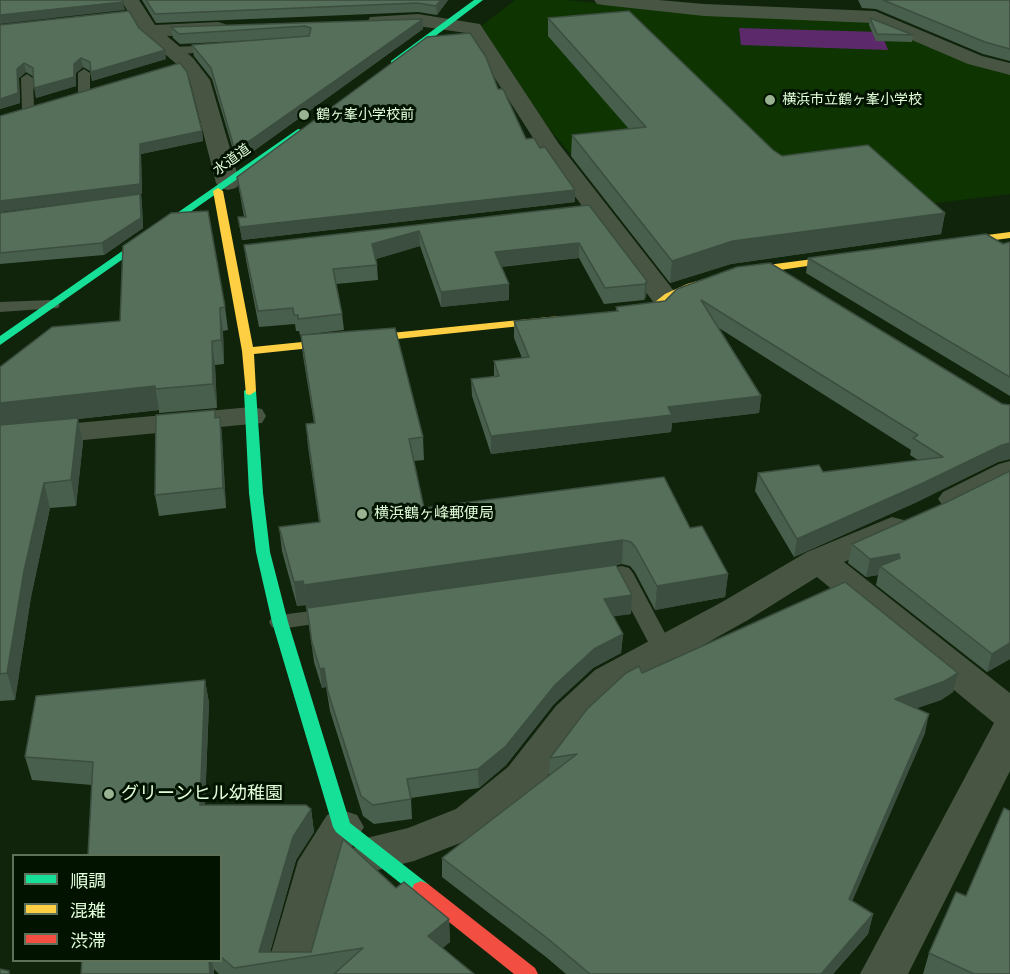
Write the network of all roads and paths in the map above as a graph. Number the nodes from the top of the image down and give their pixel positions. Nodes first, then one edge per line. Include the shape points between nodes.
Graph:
1 (480, 0) edge
2 (603, 0) edge
3 (136, 15) edge
4 (360, 22) edge
5 (450, 23) junction
6 (231, 27) edge
7 (228, 47) edge
8 (175, 61) junction
9 (1010, 69) edge
10 (384, 71) edge
11 (27, 78) edge
12 (104, 86) edge
13 (19, 112) joint
14 (308, 125) edge
15 (223, 187) junction
16 (1007, 242) edge
17 (935, 246) edge
18 (866, 255) edge
19 (774, 268) junction
20 (804, 286) edge
21 (664, 297) junction
22 (52, 305) junction
23 (0, 307) edge
24 (605, 314) edge
25 (569, 318) edge
26 (0, 341) edge
27 (248, 351) junction
28 (251, 416) junction
29 (0, 439) edge
30 (1005, 479) edge
31 (819, 560) junction
32 (575, 580) edge
33 (351, 612) edge
34 (280, 622) junction
35 (663, 650) junction
36 (1010, 714) edge
37 (1010, 731) edge
38 (358, 840) junction
39 (289, 974) edge
40 (528, 974) edge
41 (884, 974) edge

1 - 5 street
2 - 9 street via 704,10 875,17 975,60
3 - 6 street
3 - 8 street
4 - 5 street
5 - 10 street
5 - 21 street via 473,28 550,147 583,210
7 - 8 lane
8 - 15 street via 200,80
11 - 13 lane
12 - 13 street via 84,83 56,101
14 - 15 street, 水道道
15 - 22 street, 水道道
15 - 27 street via 241,251
16 - 17 street
18 - 19 street
19 - 20 street
19 - 21 street via 731,274
21 - 24 street via 653,309
22 - 23 lane
22 - 26 street, 水道道
25 - 27 street
27 - 28 street
28 - 29 street
28 - 34 street via 263,552
30 - 31 street
31 - 35 street
31 - 36 street
32 - 35 lane via 622,573
33 - 34 lane
34 - 38 street
35 - 38 street via 609,680 570,716 523,778 471,821 414,844
37 - 41 street
38 - 39 street via 320,861
38 - 40 street

